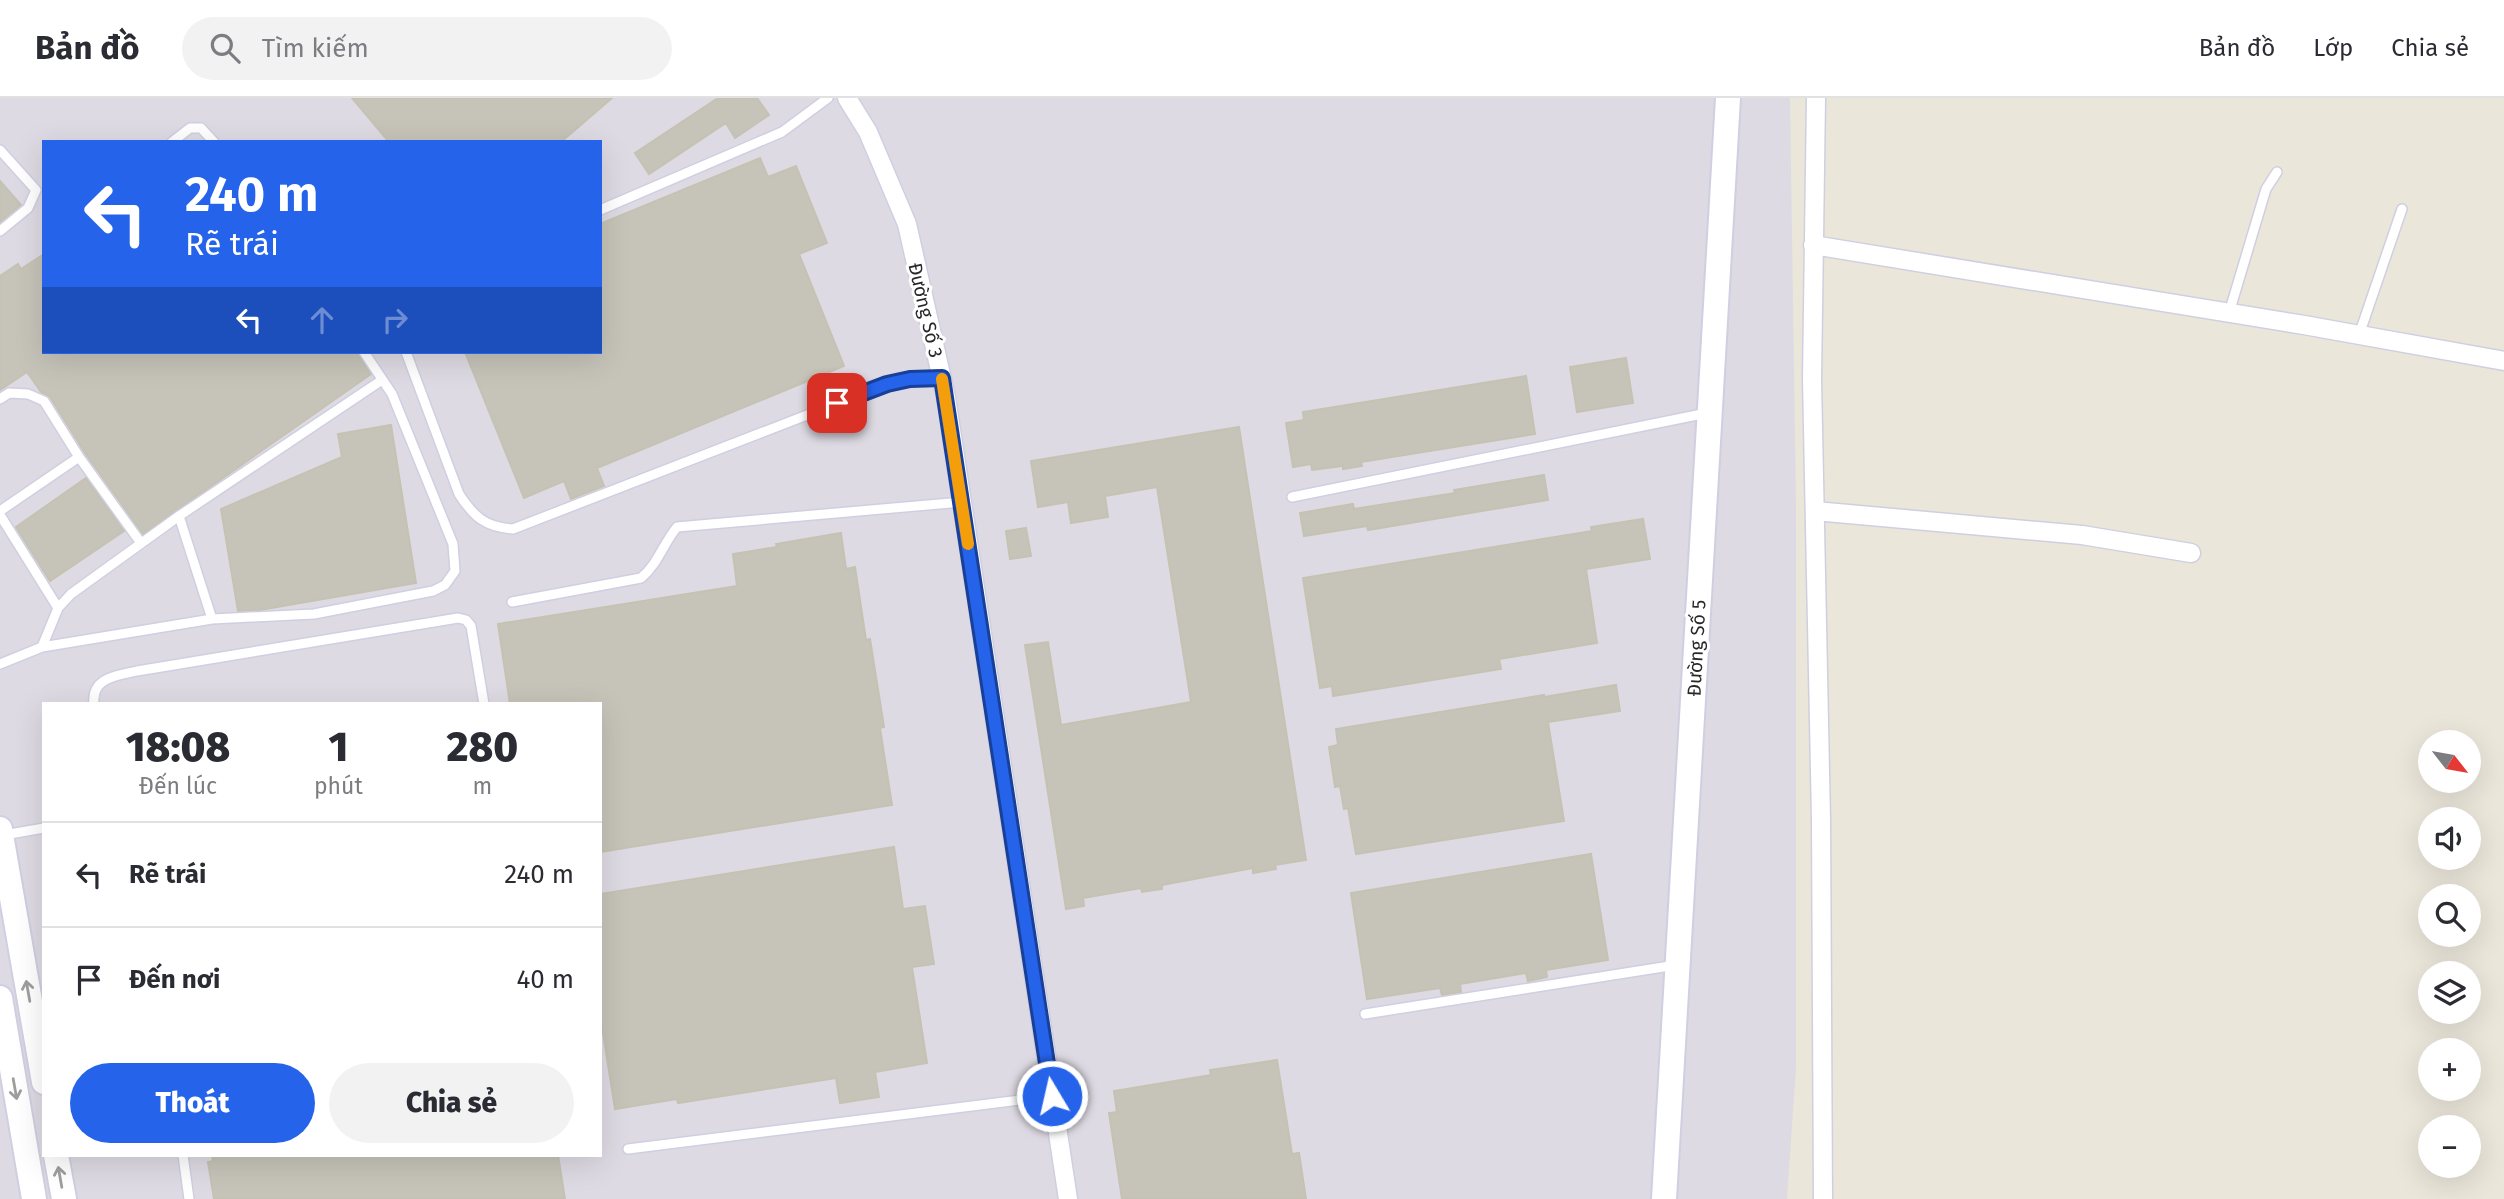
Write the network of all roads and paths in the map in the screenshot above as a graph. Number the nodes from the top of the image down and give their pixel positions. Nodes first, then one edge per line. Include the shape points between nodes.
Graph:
1 (828, 98) edge
2 (847, 98) edge
3 (1728, 98) edge
4 (1816, 98) edge
5 (175, 140) edge
6 (212, 140) edge
7 (0, 150) edge
8 (2277, 172) dead end
9 (602, 209) edge
10 (2402, 209) dead end
11 (0, 231) edge
12 (1813, 245) junction
13 (2229, 313) junction
14 (2359, 335) junction
15 (365, 354) edge
16 (407, 354) edge
17 (2504, 361) edge
18 (942, 378) junction
19 (382, 380) junction
20 (0, 399) edge
21 (1708, 412) junction
22 (79, 457) junction
23 (1292, 497) dead end
24 (962, 502) junction
25 (1815, 512) junction
26 (0, 513) edge
27 (179, 516) junction
28 (141, 543) junction
29 (2191, 553) dead end
30 (512, 602) dead end
31 (58, 608) junction
32 (212, 619) junction
33 (41, 647) junction
34 (0, 664) edge
35 (94, 702) edge
36 (484, 702) edge
37 (42, 828) edge
38 (1, 832) edge
39 (1678, 965) junction
40 (0, 998) edge
41 (1365, 1014) dead end
42 (42, 1070) edge
43 (1052, 1096) junction
44 (628, 1149) dead end
45 (56, 1157) edge
46 (183, 1157) edge
47 (34, 1199) edge
48 (64, 1199) edge
49 (189, 1199) edge
50 (1068, 1199) edge
51 (1664, 1199) edge
52 (1823, 1199) edge

1 - 9 lane via 782,132
2 - 18 street, Đường Số 3 via 868,132 907,224
3 - 21 street, Đường Số 5
4 - 12 street
5 - 6 lane via 190,128 201,128
7 - 11 lane via 36,190 28,208
8 - 13 lane via 2266,189
10 - 14 lane
12 - 13 street
12 - 25 street
13 - 14 street
14 - 17 street
15 - 19 lane
16 - 18 lane via 459,494 483,522 513,529 887,384
18 - 24 street, Đường Số 3
19 - 27 lane
19 - 32 lane via 453,544 455,571 433,591 314,614
20 - 22 lane via 9,393 44,401
21 - 23 lane
21 - 39 street, Đường Số 5
22 - 26 lane
22 - 28 lane
24 - 30 lane via 677,527 652,569 641,578
24 - 43 street, Đường Số 3
25 - 29 street via 2056,532
25 - 52 street
26 - 31 lane
27 - 28 lane
27 - 32 lane
28 - 31 lane
31 - 33 lane
32 - 33 lane
33 - 34 lane
35 - 36 lane via 96,685 104,679 137,671 458,618 471,626
37 - 38 lane
42 -> 38 street
39 - 41 lane
39 - 51 street, Đường Số 5
40 -> 47 street
43 - 44 lane
43 - 50 street, Đường Số 3
48 -> 45 street
46 - 49 lane

